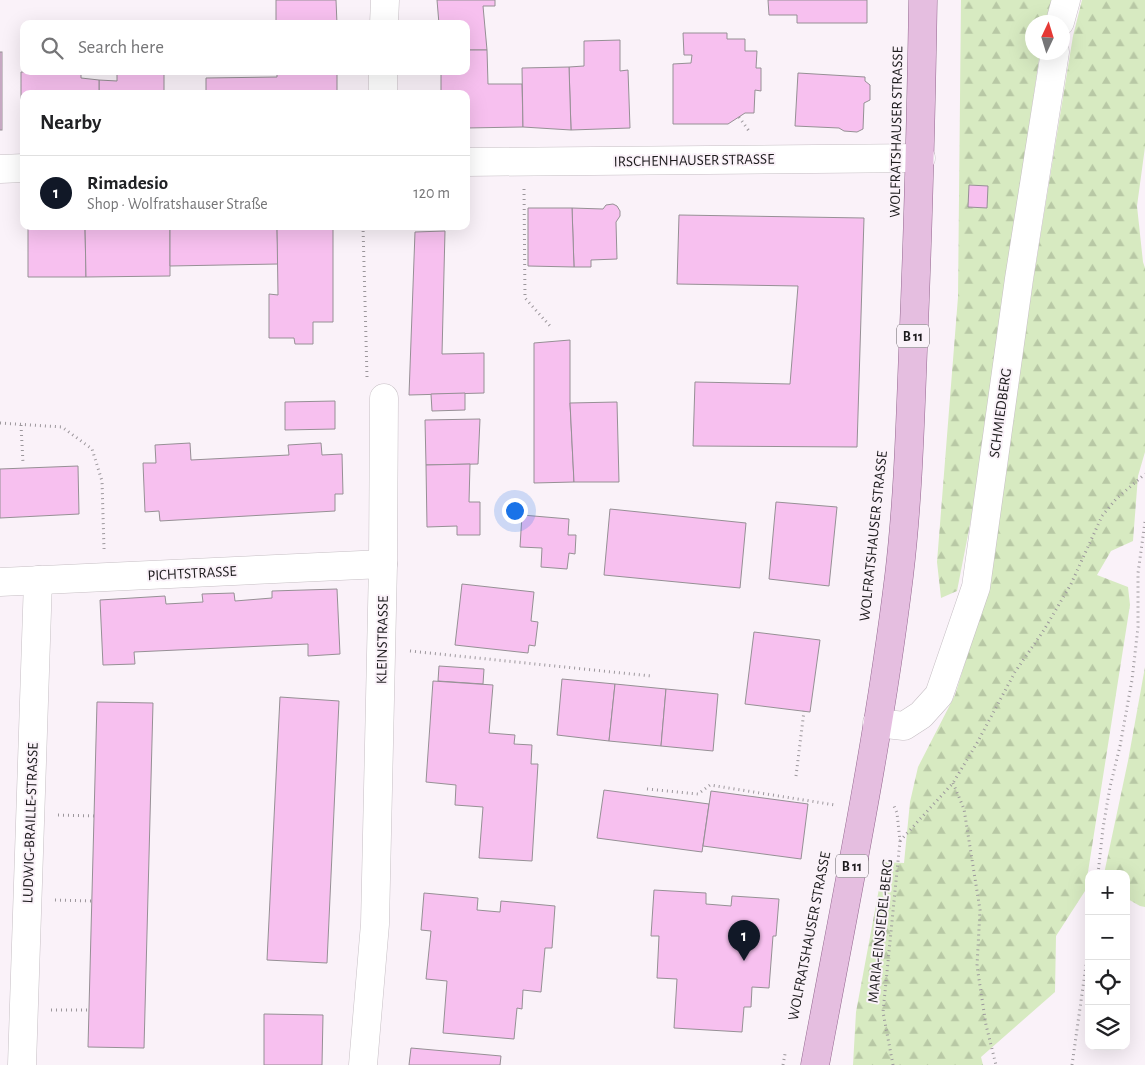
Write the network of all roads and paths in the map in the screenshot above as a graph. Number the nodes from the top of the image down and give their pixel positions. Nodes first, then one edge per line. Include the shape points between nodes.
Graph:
1 (385, 0) edge
2 (923, 0) edge
3 (1066, 0) edge
4 (1062, 15) edge
5 (384, 20) edge
6 (1054, 60) edge
7 (384, 75) edge
8 (383, 90) edge
9 (921, 158) junction
10 (523, 161) junction
11 (470, 162) edge
12 (20, 168) edge
13 (0, 169) edge
14 (363, 230) edge
15 (550, 326) dead end
16 (384, 398) joint
17 (0, 423) edge
18 (21, 424) junction
19 (23, 463) dead end
20 (1145, 474) edge
21 (1145, 522) edge
22 (384, 564) junction
23 (105, 577) junction
24 (38, 580) junction
25 (0, 582) edge
26 (382, 648) junction
27 (651, 676) dead end
28 (804, 712) dead end
29 (877, 723) junction
30 (796, 776) dead end
31 (953, 783) junction
32 (647, 789) dead end
33 (836, 796) dead end
34 (891, 799) dead end
35 (834, 805) junction
36 (833, 814) dead end
37 (30, 815) junction
38 (94, 816) dead end
39 (900, 841) junction
40 (1099, 870) edge
41 (27, 899) junction
42 (92, 901) dead end
43 (1087, 960) edge
44 (23, 1010) junction
45 (89, 1010) dead end
46 (787, 1044) dead end
47 (22, 1065) edge
48 (363, 1065) edge
49 (783, 1065) edge
50 (815, 1065) edge
51 (893, 1065) edge
52 (996, 1065) edge
53 (1072, 1065) edge

1 - 5 street
2 - 9 main road, WOLFRATSHAUSER STRASSE / B 11
3 - 4 street
6 - 29 street, SCHMIEDBERG via 976,587 939,695 904,726
7 - 8 street
9 - 10 street, IRSCHENHAUSER STRASSE
9 - 29 main road, WOLFRATSHAUSER STRASSE / B 11 via 905,504 899,575
10 - 11 street, IRSCHENHAUSER STRASSE
10 - 15 path via 525,298
12 - 13 street
14 - 16 path via 367,392
16 - 22 street, KLEINSTRASSE
17 - 18 path
18 - 19 path
18 - 23 path via 62,427 92,449 102,481
20 - 31 path via 1102,516 1070,584
21 - 40 path via 1138,573 1138,626 1132,680 1107,804
22 - 23 street, PICHTSTRASSE
22 - 26 street, KLEINSTRASSE
23 - 24 street, PICHTSTRASSE
24 - 25 street, PICHTSTRASSE
24 - 37 street, LUDWIG-BRAILLE-STRASSE
26 - 27 path
26 - 48 street, KLEINSTRASSE via 375,924
28 - 30 path
29 - 50 main road, WOLFRATSHAUSER STRASSE / B 11
31 - 39 path
31 - 52 path via 964,809 980,910 977,966
32 - 35 path via 698,794 710,785
33 - 35 path
34 - 39 path, MARIA-EINSIEDEL-BERG via 897,814
35 - 36 path
37 - 38 path
37 - 41 street, LUDWIG-BRAILLE-STRASSE
39 - 51 path, MARIA-EINSIEDEL-BERG via 883,1012
41 - 42 path
41 - 44 street, LUDWIG-BRAILLE-STRASSE
43 - 53 path
44 - 45 path
44 - 47 street, LUDWIG-BRAILLE-STRASSE
46 - 49 path

